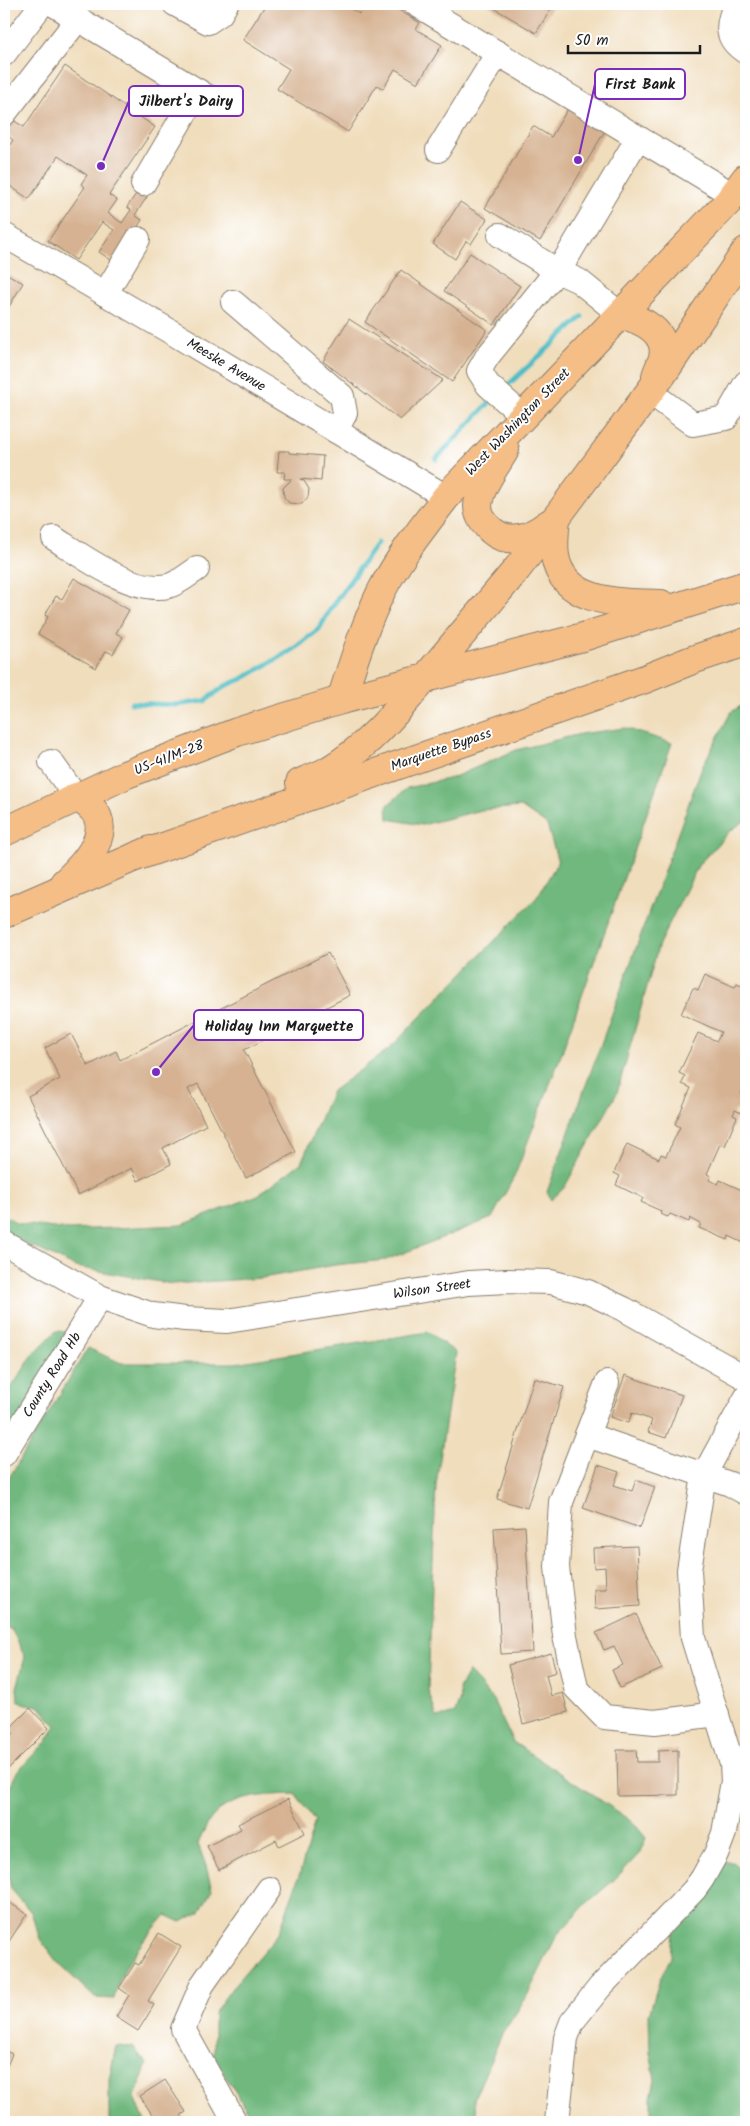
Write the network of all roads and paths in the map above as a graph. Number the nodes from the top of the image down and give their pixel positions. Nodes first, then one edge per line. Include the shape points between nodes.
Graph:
1 (42, 4) edge
2 (53, 4) edge
3 (175, 4) edge
4 (226, 4) edge
5 (416, 4) edge
6 (736, 4) edge
7 (78, 19) junction
8 (746, 52) edge
9 (498, 53) junction
10 (4, 54) edge
11 (4, 114) edge
12 (638, 138) junction
13 (438, 150) dead end
14 (143, 184) dead end
15 (740, 186) edge
16 (4, 235) edge
17 (500, 236) dead end
18 (138, 239) dead end
19 (746, 251) edge
20 (557, 270) junction
21 (105, 294) junction
22 (233, 302) dead end
23 (621, 315) junction
24 (746, 383) edge
25 (650, 392) junction
26 (524, 416) junction
27 (336, 431) junction
28 (446, 497) junction
29 (556, 518) junction
30 (54, 538) dead end
31 (198, 568) dead end
32 (746, 585) edge
33 (680, 605) junction
34 (746, 642) edge
35 (427, 676) junction
36 (341, 700) junction
37 (52, 762) dead end
38 (76, 797) junction
39 (4, 832) edge
40 (135, 857) junction
41 (53, 893) junction
42 (4, 914) edge
43 (4, 1243) edge
44 (100, 1297) junction
45 (746, 1378) edge
46 (608, 1383) dead end
47 (746, 1398) edge
48 (587, 1435) junction
49 (4, 1454) edge
50 (704, 1475) junction
51 (746, 1492) edge
52 (717, 1714) junction
53 (269, 1889) dead end
54 (235, 2122) edge
55 (557, 2122) edge

1 - 10 street
2 - 7 street
3 - 4 street via 208,22 220,14
5 - 9 street
6 - 8 street via 729,30 731,40
7 - 11 street
7 - 14 street via 207,97
9 - 12 street
9 - 13 street
12 - 15 street
12 - 20 street
15 - 23 main road, West Washington Street
16 - 21 street, Meeske Avenue
17 - 20 street
18 - 21 street
19 - 25 main road
20 - 23 street via 579,281
20 - 26 street via 479,370 488,384
21 - 27 street, Meeske Avenue
22 - 27 street via 342,396 345,413
23 - 25 main road via 646,324 662,341 663,358
23 - 26 main road, West Washington Street
24 - 25 street via 726,418 693,424
25 - 29 main road
26 - 28 main road, West Washington Street
26 - 29 main road via 481,493 479,514 497,536 519,539 530,536
27 - 28 street, Meeske Avenue
28 - 36 main road, West Washington Street via 411,542 382,590 364,631
29 - 33 main road via 558,566 562,575 579,591 620,603
29 - 35 main road via 518,569
30 - 31 street via 116,575 151,588 170,586
32 - 33 main road
33 - 35 main road via 582,637
34 - 40 main road, Marquette Bypass
35 - 36 main road
35 - 40 main road via 359,749 328,771
36 - 38 main road, US-41/M-28 via 237,732
37 - 38 street
38 - 39 main road, US-41/M-28
38 - 41 main road via 89,803 95,811 100,833 90,856
40 - 41 main road
41 - 42 main road
43 - 44 street, Wilson Street
44 - 45 street, Wilson Street via 153,1315 227,1321 469,1282 551,1282 588,1292 624,1309
44 - 49 street, County Road Hb
46 - 48 street
47 - 50 street
48 - 50 street
48 - 52 street via 561,1502 557,1566 565,1636 576,1688 604,1717 655,1722
50 - 51 street
50 - 52 street via 689,1570 693,1638
52 - 55 street via 732,1764 733,1781 720,1846 694,1890 600,1987 572,2022 566,2038
53 - 54 street via 202,1986 183,2029

